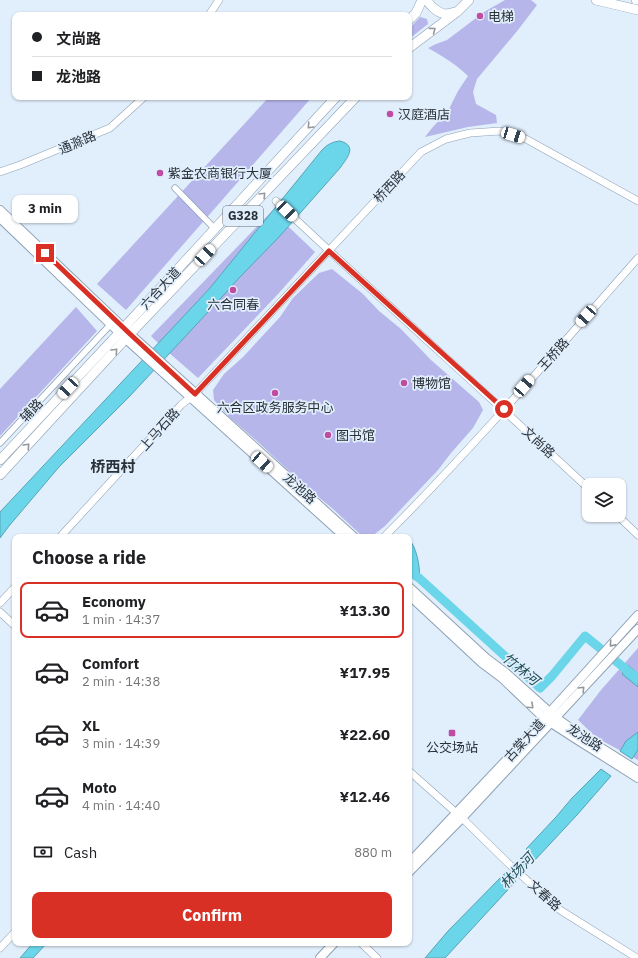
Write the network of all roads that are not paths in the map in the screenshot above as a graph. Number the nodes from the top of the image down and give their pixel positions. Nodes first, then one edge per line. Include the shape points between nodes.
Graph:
1 (219, 0) edge
2 (422, 0) edge
3 (427, 0) edge
4 (469, 0) edge
5 (596, 0) edge
6 (638, 10) edge
7 (211, 12) edge
8 (456, 12) junction
9 (412, 17) edge
10 (412, 46) edge
11 (141, 100) edge
12 (333, 100) edge
13 (353, 100) edge
14 (0, 172) edge
15 (175, 188) dead end
16 (276, 201) dead end
17 (638, 201) edge
18 (0, 210) edge
19 (0, 218) edge
20 (215, 229) junction
21 (329, 251) junction
22 (638, 258) edge
23 (110, 324) junction
24 (124, 334) junction
25 (193, 396) junction
26 (504, 409) junction
27 (27, 432) junction
28 (0, 443) edge
29 (0, 450) edge
30 (0, 460) edge
31 (0, 475) edge
32 (582, 482) edge
33 (624, 522) edge
34 (63, 534) edge
35 (343, 534) edge
36 (351, 534) edge
37 (387, 534) edge
38 (638, 535) edge
39 (12, 590) edge
40 (412, 590) edge
41 (412, 598) edge
42 (0, 603) edge
43 (0, 612) edge
44 (638, 615) edge
45 (12, 623) edge
46 (638, 629) edge
47 (550, 718) junction
48 (638, 771) edge
49 (412, 774) edge
50 (638, 778) edge
51 (459, 816) junction
52 (412, 860) edge
53 (412, 869) edge
54 (12, 935) edge
55 (331, 946) edge
56 (337, 946) edge
57 (364, 946) edge
58 (0, 948) edge
59 (320, 958) edge
60 (326, 958) edge
61 (377, 958) edge
62 (637, 958) edge

1 - 7 street
2 - 9 highway
3 - 8 highway via 441,13
4 - 8 highway
5 - 6 highway
10 -> 8 highway
11 - 14 street, 通滁路 via 110,128
12 -> 20 highway, 六合大道 / G328
24 -> 13 highway, 六合大道 / G328
15 - 20 street
16 - 21 street, 文尚路
17 - 21 street, 桥西路 via 526,139 500,131 470,133 446,138 421,152
18 - 24 main road, 龙池路
19 - 23 main road, 龙池路
20 - 24 highway, 六合大道 / G328
21 - 25 street, 桥西路
21 - 26 street, 文尚路
22 - 26 street, 王桥路
23 - 24 main road, 龙池路
23 - 28 street, 辅路
24 - 25 main road, 龙池路
24 - 27 highway, 六合大道 / G328
31 -> 24 highway, 六合大道 / G328
25 - 34 street, 上马石路 via 181,405
25 - 35 main road, 龙池路
25 - 36 main road, 龙池路
26 - 32 street, 文尚路
26 - 37 street, 王桥路
27 - 29 highway
27 - 30 highway, 六合大道 / G328
33 - 38 street
39 - 42 street
40 - 47 main road, 龙池路 via 486,658 506,673
41 -> 47 main road, 龙池路 via 482,663
43 - 45 street
44 -> 47 main road, 古棠大道
47 -> 46 main road, 古棠大道
47 - 48 main road, 龙池路
47 - 50 main road, 龙池路
47 - 51 main road, 古棠大道
49 - 51 street, 文春路
51 - 52 main road, 古棠大道
51 - 53 main road, 古棠大道
51 - 62 street, 文春路 via 560,910
54 - 58 street
55 - 59 main road
56 - 60 main road
57 - 61 street

